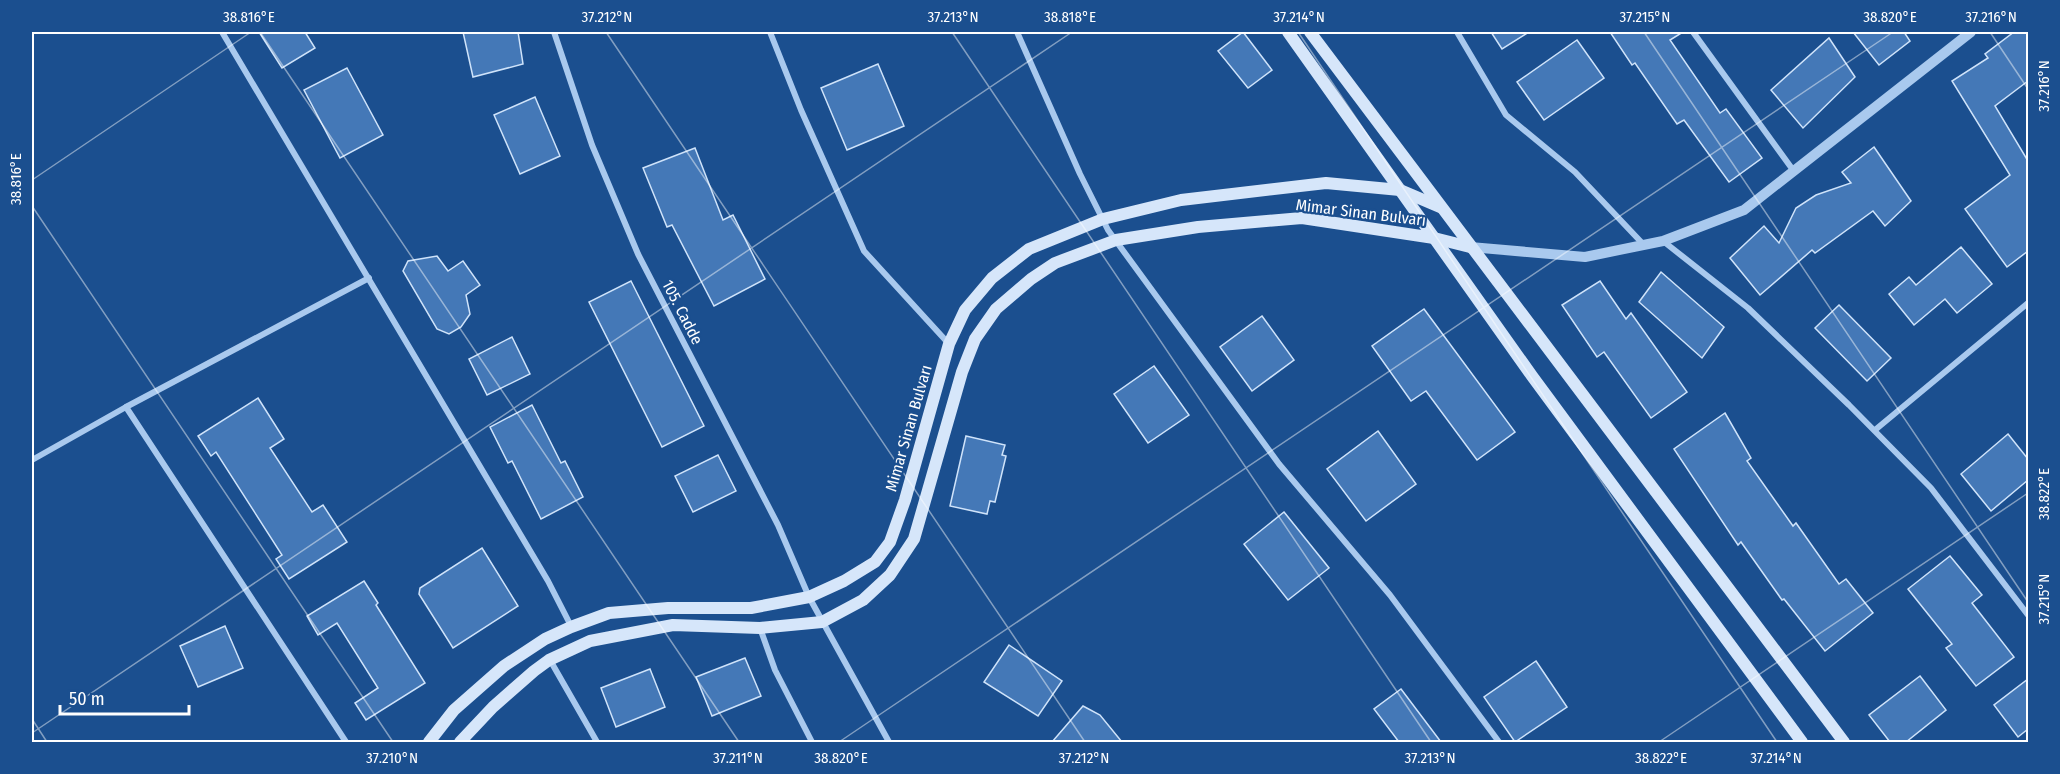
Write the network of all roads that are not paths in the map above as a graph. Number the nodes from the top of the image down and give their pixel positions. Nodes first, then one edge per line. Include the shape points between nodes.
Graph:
1 (222, 32) edge
2 (554, 32) edge
3 (770, 32) edge
4 (1017, 32) edge
5 (1288, 32) edge
6 (1310, 32) edge
7 (1457, 32) edge
8 (1693, 32) edge
9 (1971, 32) edge
10 (1793, 170) junction
11 (1400, 190) junction
12 (1440, 207) junction
13 (1103, 219) junction
14 (1434, 238) junction
15 (1116, 240) junction
16 (1663, 241) junction
17 (1644, 245) junction
18 (1470, 247) junction
19 (369, 278) junction
20 (2028, 303) edge
21 (949, 344) junction
22 (126, 407) junction
23 (1875, 430) junction
24 (32, 460) edge
25 (809, 597) junction
26 (2028, 615) edge
27 (822, 622) junction
28 (571, 627) junction
29 (760, 628) junction
30 (549, 660) junction
31 (346, 742) edge
32 (429, 742) edge
33 (460, 742) edge
34 (597, 742) edge
35 (812, 742) edge
36 (889, 742) edge
37 (1499, 742) edge
38 (1802, 742) edge
39 (1844, 742) edge

1 - 19 street
2 - 25 street, 105. Cadde via 592,145 638,254 778,525
3 - 21 street via 864,251
4 - 13 street
5 - 11 main road
6 - 12 main road
7 - 17 street via 1506,115 1575,172
8 - 10 street
9 - 10 street
10 - 16 street via 1744,210
11 - 12 main road, Mimar Sinan Bulvarı
11 - 13 main road, Mimar Sinan Bulvarı via 1326,183 1181,200
11 - 14 main road
12 - 18 main road
13 - 15 street
13 - 21 main road, Mimar Sinan Bulvarı via 1029,249 992,278 965,310
14 - 15 main road, Mimar Sinan Bulvarı via 1302,218 1198,227
14 - 18 main road, Mimar Sinan Bulvarı
14 - 38 main road
15 - 27 main road, Mimar Sinan Bulvarı via 1055,263 996,309 975,339 962,372 914,539 890,575 862,600
15 - 37 street via 1279,464 1390,595
16 - 17 street
16 - 23 street via 1748,308
17 - 18 street via 1585,257
18 - 39 main road
19 - 22 street
19 - 28 street via 548,581
20 - 23 street
21 - 25 main road, Mimar Sinan Bulvarı via 890,542 875,562
22 - 24 street
22 - 31 street
23 - 26 street via 1931,488
25 - 27 street, 105. Cadde
25 - 28 main road, Mimar Sinan Bulvarı via 751,608 609,613
27 - 29 main road, Mimar Sinan Bulvarı
27 - 36 street, 105. Cadde
28 - 32 main road, Mimar Sinan Bulvarı via 504,666 454,710
29 - 30 main road, Mimar Sinan Bulvarı via 673,625 590,641
29 - 35 street via 775,670
30 - 33 main road, Mimar Sinan Bulvarı via 494,706
30 - 34 street

